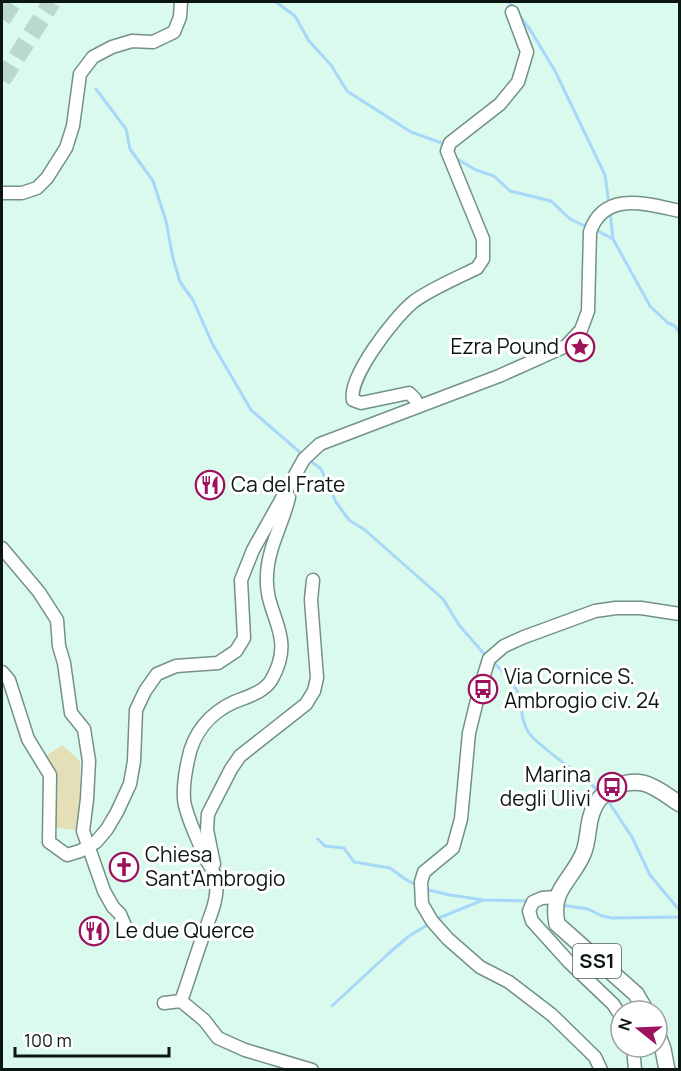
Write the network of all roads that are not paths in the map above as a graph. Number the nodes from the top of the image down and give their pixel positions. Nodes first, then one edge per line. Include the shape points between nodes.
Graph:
1 (181, 2) edge
2 (512, 12) dead end
3 (2, 193) edge
4 (680, 211) edge
5 (418, 406) junction
6 (293, 478) junction
7 (2, 548) edge
8 (314, 580) dead end
9 (680, 614) edge
10 (2, 672) edge
11 (680, 804) edge
12 (88, 847) junction
13 (216, 878) junction
14 (555, 903) junction
15 (128, 933) dead end
16 (639, 999) edge
17 (609, 1000) edge
18 (181, 1001) junction
19 (164, 1003) dead end
20 (312, 1070) edge
21 (601, 1070) edge

1 - 3 street via 174,32 153,42 132,41 112,46 93,57 80,74 66,148 47,178 37,188 22,193
2 - 5 street via 527,52 518,82 500,104 448,147 483,239 483,259 477,268 412,302 376,347 352,395 361,403 409,393
4 - 5 street via 638,202 616,203 593,221 588,311 580,330 566,346
5 - 6 street via 320,444 304,459
6 - 12 street via 241,580 244,638 236,651 218,663 177,666 157,674 136,710 130,784 107,829
6 - 13 street via 267,573 266,595 282,638 281,658 272,682 210,718 196,734 188,758 185,807
7 - 12 street via 57,620 71,713 84,729 88,761 83,831
8 - 13 street via 314,691 306,704 240,756 216,796 208,814 207,830
9 - 21 street via 641,608 595,611 504,646 489,659 469,734 461,819 453,848 424,872 421,882 422,904 448,939 480,967 509,982 552,1015 595,1057
10 - 12 street via 9,680 28,739 50,775 50,842 67,855
11 - 14 main road via 644,783 612,788 599,799 591,814 588,842
12 - 15 street via 104,891
13 - 18 street via 216,898
14 - 16 main road, SS1 via 556,924
14 - 17 street via 542,898 533,902 529,911 532,921
18 - 19 street
18 - 20 street via 218,1038

